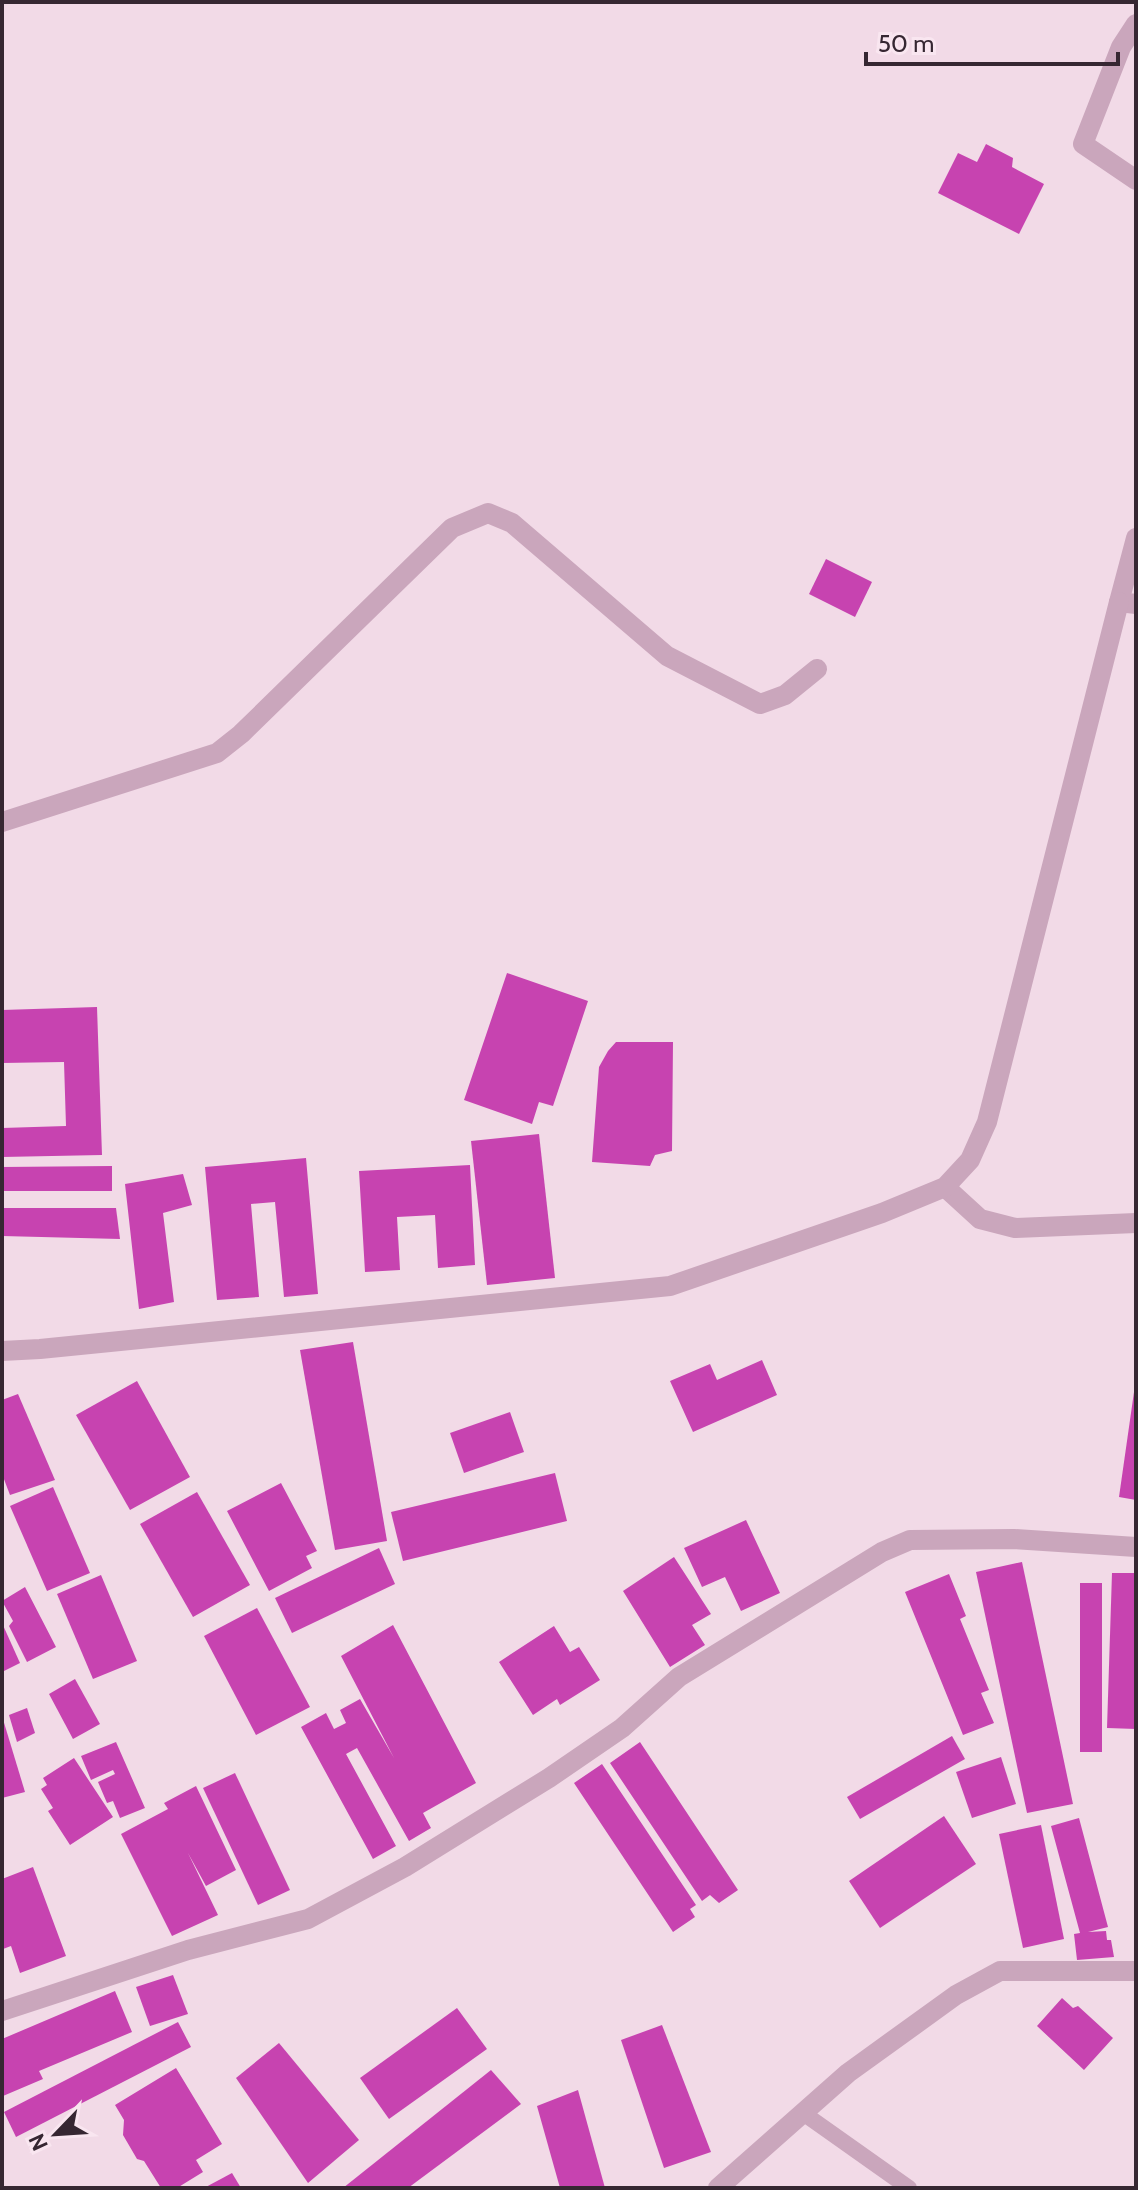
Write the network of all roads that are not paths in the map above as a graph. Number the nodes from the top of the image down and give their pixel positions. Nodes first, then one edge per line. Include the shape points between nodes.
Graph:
1 (1136, 24) edge
2 (1136, 180) edge
3 (1136, 538) edge
4 (1128, 603) edge
5 (817, 669) dead end
6 (2, 822) edge
7 (945, 1187) junction
8 (1136, 1223) edge
9 (2, 1351) edge
10 (1136, 1547) edge
11 (1136, 1971) edge
12 (2, 2011) edge
13 (803, 2113) junction
14 (718, 2188) edge
15 (909, 2188) edge

1 - 2 street via 1121,47 1083,144
3 - 4 street
4 - 7 street via 987,1122 970,1160
5 - 6 street via 785,695 760,704 667,656 512,523 488,513 452,528 217,753
7 - 8 street via 980,1219 1015,1228
7 - 9 street via 670,1286
10 - 12 street via 1014,1539 910,1540 679,1677 622,1728 549,1778 405,1867 308,1919 188,1950
11 - 13 street via 1000,1971 944,2003
13 - 14 street
13 - 15 lane

